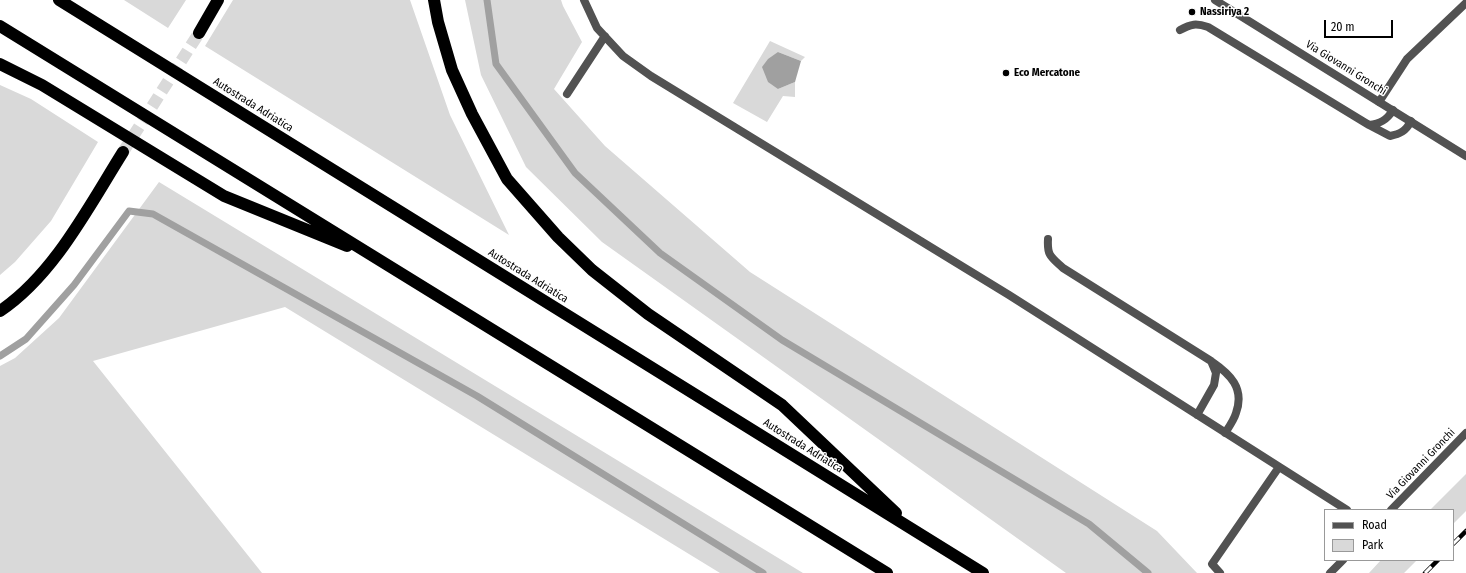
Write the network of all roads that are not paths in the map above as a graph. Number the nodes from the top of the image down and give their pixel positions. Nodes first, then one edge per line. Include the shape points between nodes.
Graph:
1 (59, 0) edge
2 (218, 0) edge
3 (434, 0) edge
4 (584, 0) edge
5 (1215, 0) edge
6 (1466, 3) edge
7 (0, 26) edge
8 (1180, 30) dead end
9 (199, 32) tunnel mouth
10 (605, 36) junction
11 (0, 64) edge
12 (568, 94) dead end
13 (1379, 102) junction
14 (1393, 110) junction
15 (1411, 122) junction
16 (1369, 125) junction
17 (123, 152) tunnel mouth
18 (1466, 156) edge
19 (1048, 239) dead end
20 (380, 260) junction
21 (0, 311) edge
22 (1211, 361) junction
23 (1197, 415) junction
24 (1225, 433) junction
25 (1466, 433) edge
26 (1279, 467) junction
27 (1345, 509) edge
28 (1393, 509) edge
29 (914, 530) junction
30 (1342, 561) edge
31 (887, 573) edge
32 (983, 573) edge
33 (1220, 573) edge
34 (1330, 573) edge

1 - 29 highway, Autostrada Adriatica
2 - 9 highway
3 - 29 highway via 452,70 472,114 507,179 558,237 592,270 648,314 782,405
4 - 10 street via 597,28
5 - 13 street, Via Giovanni Gronchi
6 - 13 street via 1407,59
7 - 20 highway
8 - 16 street via 1198,24 1208,27
10 - 12 street
10 - 23 street via 623,56 651,76 1009,295
11 - 20 highway via 42,85 224,196
13 - 14 street, Via Giovanni Gronchi
14 - 15 street, Via Giovanni Gronchi
14 - 16 street via 1386,119 1378,124
15 - 16 street via 1401,134 1390,136
15 - 18 street, Via Giovanni Gronchi
17 - 21 highway via 62,250 32,284
19 - 22 street via 1047,250 1063,268
20 - 31 highway
22 - 23 street via 1216,373 1214,385
22 - 24 street via 1231,377 1239,395 1236,414
23 - 24 street
24 - 26 street
25 - 28 street, Via Giovanni Gronchi
26 - 27 street
26 - 33 street via 1212,564
29 - 32 highway, Autostrada Adriatica
30 - 34 street

